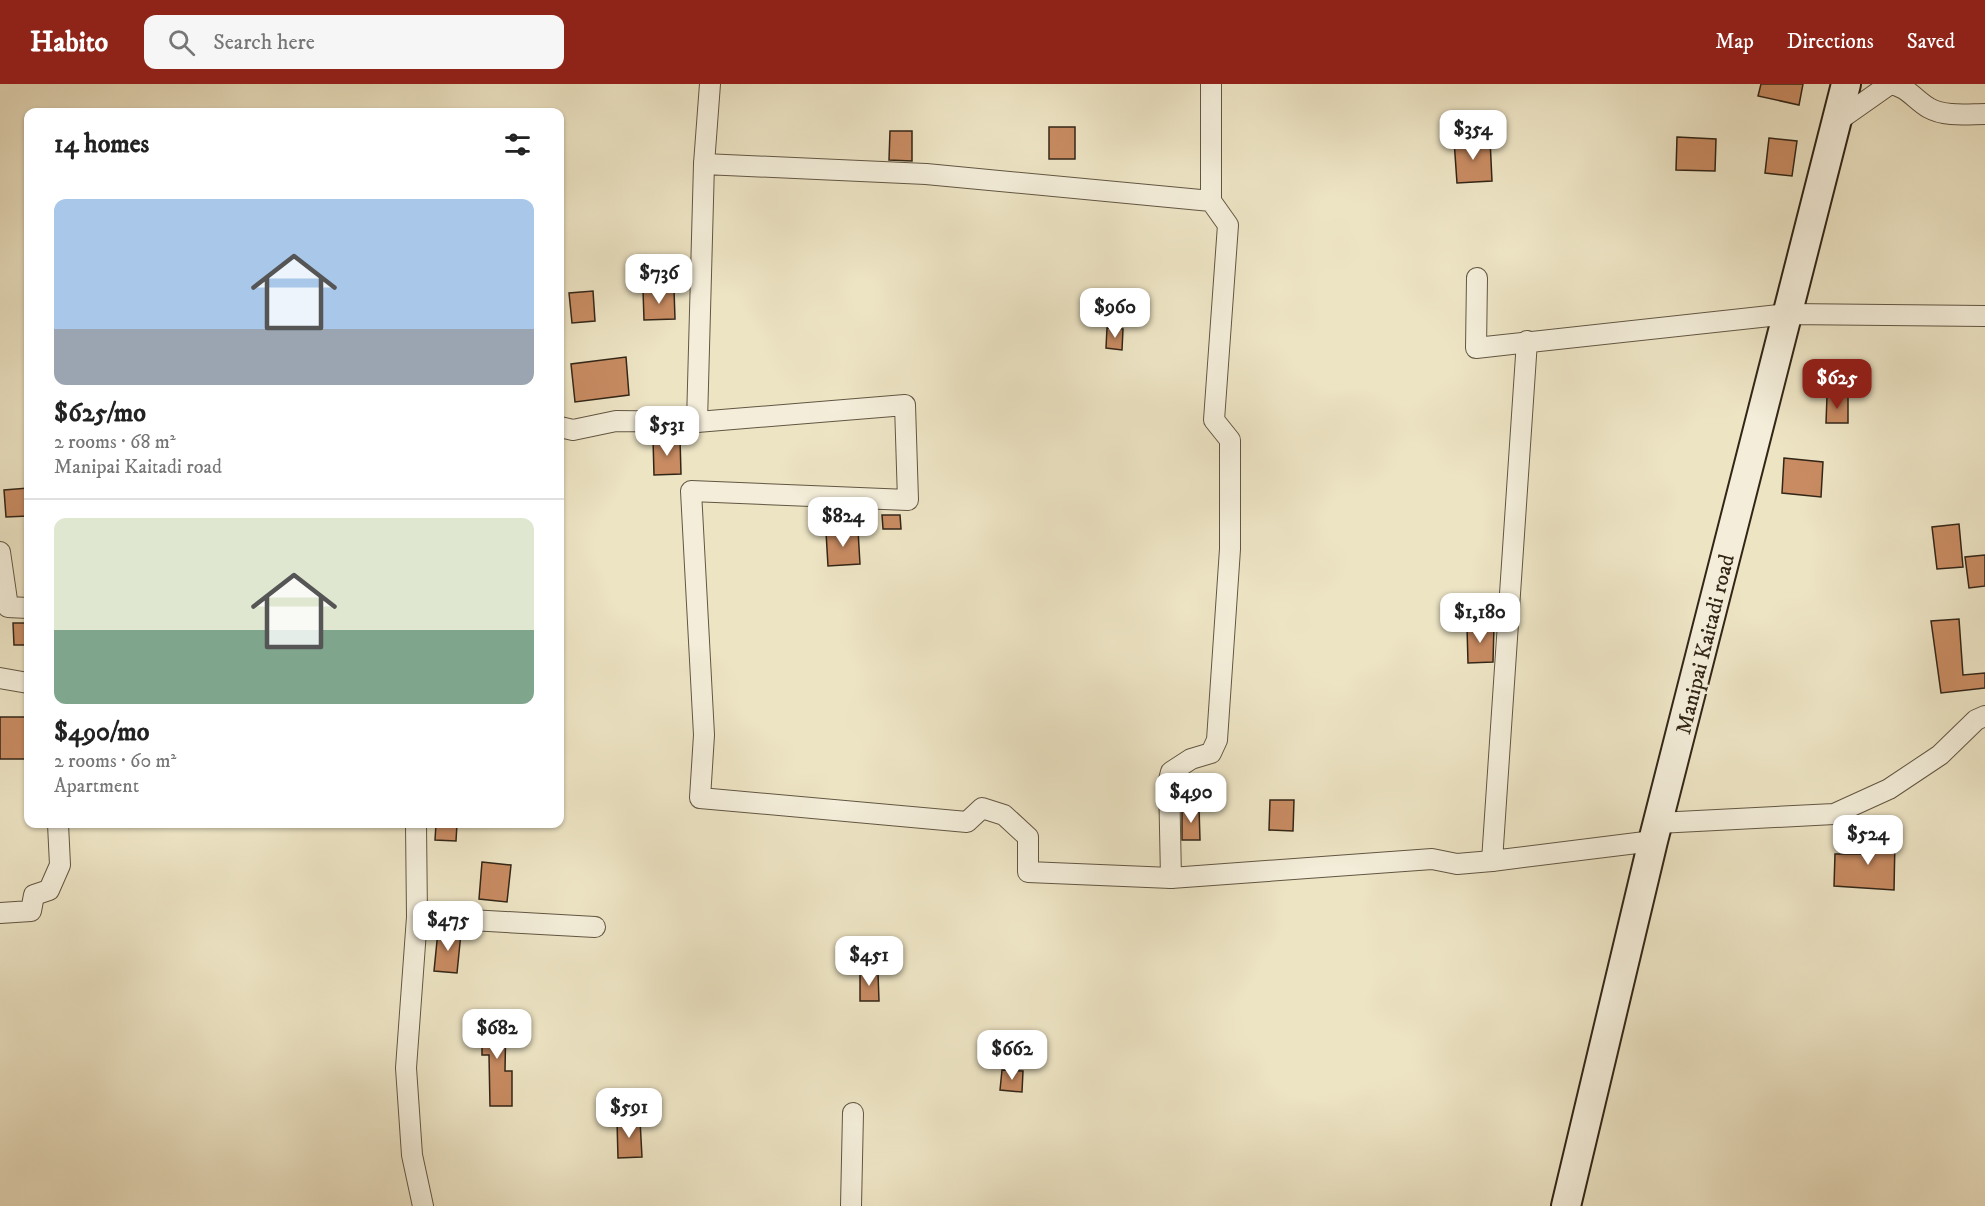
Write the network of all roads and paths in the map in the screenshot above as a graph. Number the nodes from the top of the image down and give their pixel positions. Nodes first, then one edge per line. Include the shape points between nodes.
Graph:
1 (710, 84) edge
2 (1211, 84) edge
3 (1846, 84) edge
4 (1985, 114) edge
5 (1836, 122) junction
6 (704, 164) junction
7 (1210, 201) junction
8 (1477, 278) dead end
9 (1788, 314) junction
10 (1985, 316) edge
11 (1527, 341) junction
12 (697, 422) junction
13 (564, 428) edge
14 (0, 552) edge
15 (24, 608) edge
16 (0, 678) edge
17 (24, 682) edge
18 (1985, 716) edge
19 (58, 828) edge
20 (416, 828) edge
21 (1655, 832) junction
22 (1492, 861) junction
23 (1171, 878) junction
24 (0, 913) edge
25 (417, 917) junction
26 (595, 927) dead end
27 (853, 1113) dead end
28 (423, 1206) edge
29 (851, 1206) edge
30 (1566, 1206) edge

1 - 6 street
2 - 7 street
3 - 5 main road, Manipai Kaitadi road
4 - 5 street via 1945,113 1929,108 1900,85 1890,84
5 - 9 main road, Manipai Kaitadi road
6 - 7 street via 926,174
6 - 12 street
7 - 23 street via 1228,225 1214,420 1230,441 1230,549 1218,740 1211,753 1191,759 1171,772
8 - 11 street via 1476,348
9 - 10 street
9 - 11 street
9 - 21 main road, Manipai Kaitadi road
11 - 22 street
12 - 13 street via 616,421 573,430
12 - 23 street via 905,405 908,500 691,490 704,735 700,798 967,822 982,808 1004,816 1028,837 1028,872
14 - 15 street via 9,607
16 - 17 street
18 - 21 street via 1940,754 1889,789 1834,814
19 - 24 street via 60,865 49,890 34,895 31,911
20 - 25 street
21 - 22 street
21 - 30 main road, Manipai Kaitadi road
22 - 23 street via 1457,864 1432,859
25 - 26 street
25 - 28 street via 406,1068 412,1155
27 - 29 street

